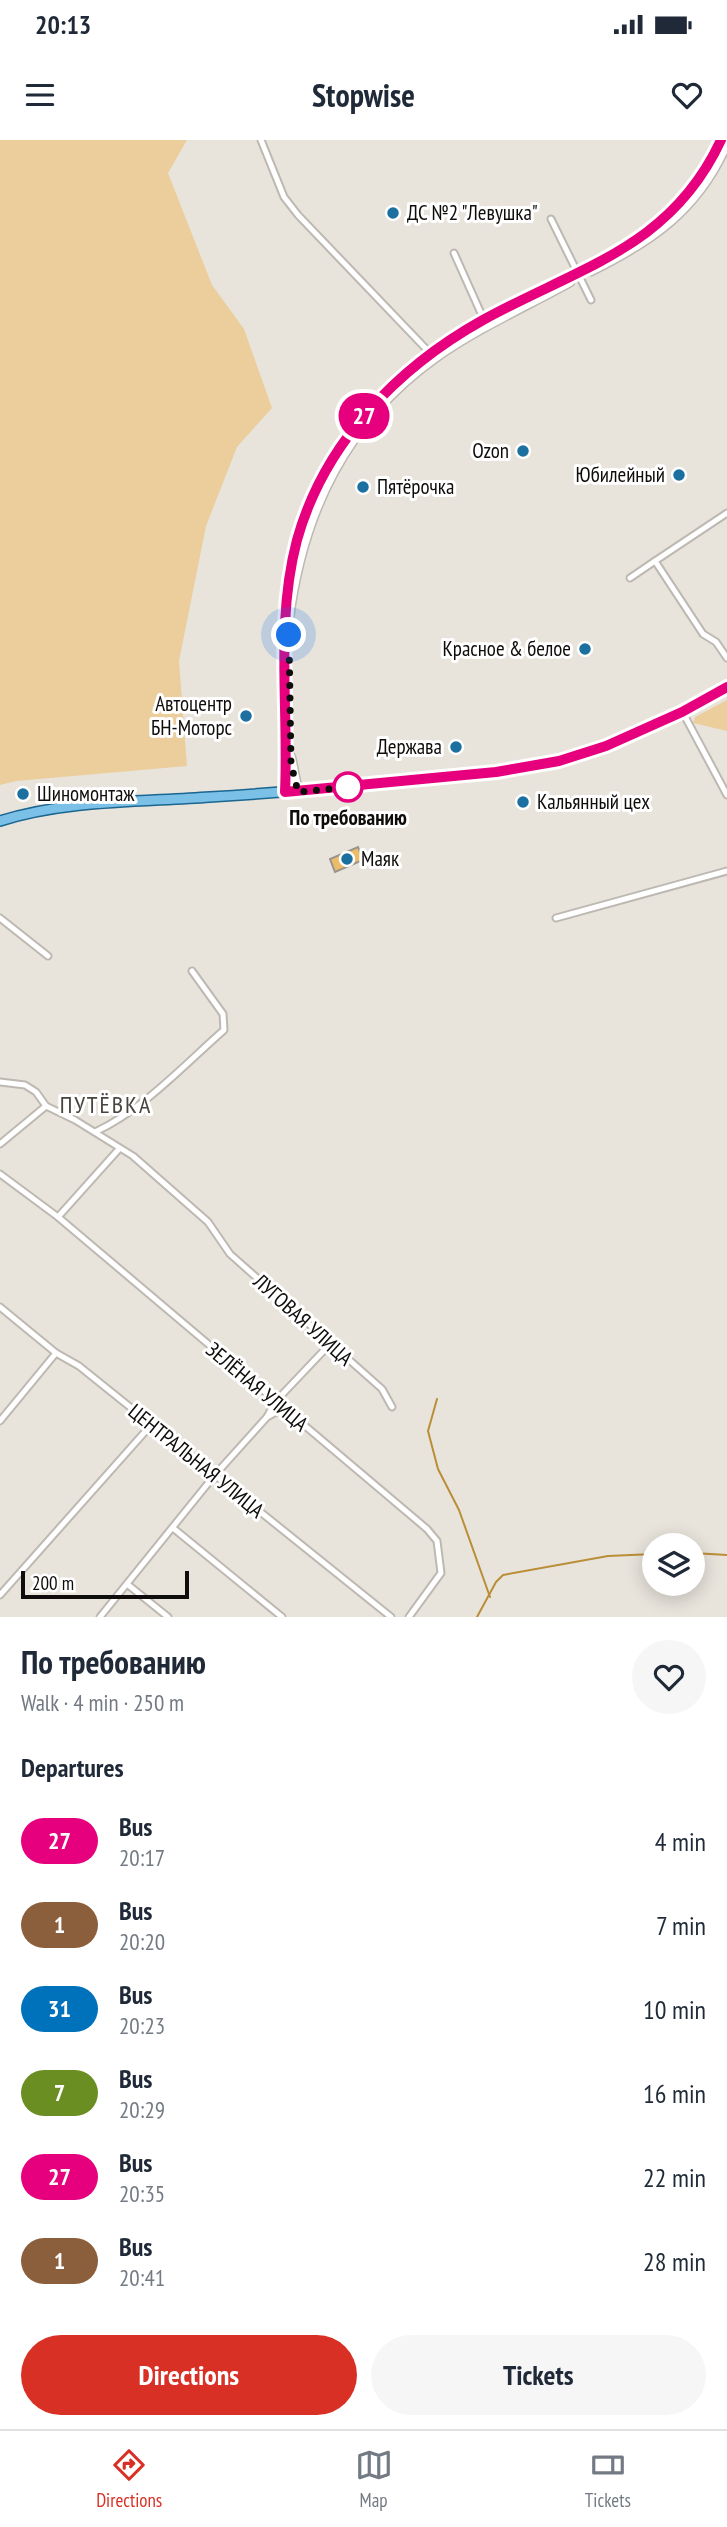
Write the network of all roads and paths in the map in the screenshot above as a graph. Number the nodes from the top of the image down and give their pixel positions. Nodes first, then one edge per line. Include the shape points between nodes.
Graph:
1 (261, 140) edge
2 (721, 140) edge
3 (727, 144) edge
4 (551, 219) dead end
5 (454, 253) dead end
6 (578, 275) junction
7 (591, 300) dead end
8 (484, 320) junction
9 (430, 353) junction
10 (727, 513) edge
11 (655, 561) junction
12 (630, 578) dead end
13 (727, 658) edge
14 (727, 687) edge
15 (682, 712) junction
16 (285, 792) junction
17 (298, 792) junction
18 (727, 795) edge
19 (0, 821) edge
20 (727, 872) edge
21 (0, 918) edge
22 (556, 918) dead end
23 (48, 956) dead end
24 (192, 971) dead end
25 (0, 1082) edge
26 (46, 1106) junction
27 (112, 1124) junction
28 (94, 1132) junction
29 (110, 1143) junction
30 (0, 1144) edge
31 (119, 1149) junction
32 (0, 1174) edge
33 (58, 1217) junction
34 (0, 1307) edge
35 (330, 1344) junction
36 (56, 1353) junction
37 (275, 1402) junction
38 (392, 1407) dead end
39 (283, 1409) junction
40 (268, 1417) junction
41 (0, 1422) edge
42 (151, 1425) junction
43 (214, 1476) junction
44 (173, 1528) junction
45 (127, 1584) junction
46 (0, 1595) edge
47 (100, 1617) edge
48 (168, 1617) edge
49 (282, 1617) edge
50 (391, 1617) edge
51 (410, 1617) edge

1 - 9 street via 284,197 298,215
2 - 6 main road via 679,206 634,242
3 - 6 main road via 708,180 663,229 634,250
4 - 6 street
5 - 8 street
6 - 7 street
6 - 8 main road
6 - 17 main road via 436,357 396,390 336,464 304,544 289,620 291,764
8 - 9 main road
9 - 16 main road via 391,387 347,438 320,480 302,524 284,622
10 - 11 street
11 - 12 street
11 - 13 street via 703,634 716,642
14 - 15 main road
15 - 17 main road via 606,746 550,763
15 - 18 street
16 - 17 main road
16 - 19 main road via 102,805
20 - 22 street
21 - 23 street
24 - 27 street via 223,1014 224,1030
25 - 26 street, ЛУГОВАЯ УЛИЦА via 25,1086
26 - 28 street, ЛУГОВАЯ УЛИЦА
26 - 30 street
27 - 28 street
27 - 29 street
28 - 29 street, ЛУГОВАЯ УЛИЦА
29 - 31 street, ЛУГОВАЯ УЛИЦА
31 - 33 street
31 - 35 street, ЛУГОВАЯ УЛИЦА via 133,1156 216,1231 230,1254
32 - 33 street, ЗЕЛЁНАЯ УЛИЦА
33 - 37 street, ЗЕЛЁНАЯ УЛИЦА
34 - 36 street, ЦЕНТРАЛЬНАЯ УЛИЦА
35 - 37 street
35 - 38 street, ЛУГОВАЯ УЛИЦА via 382,1389
36 - 41 street
36 - 42 street, ЦЕНТРАЛЬНАЯ УЛИЦА via 79,1366
37 - 39 street, ЗЕЛЁНАЯ УЛИЦА
37 - 40 street
39 - 40 street
39 - 51 street, ЗЕЛЁНАЯ УЛИЦА via 437,1541 441,1573
40 - 43 street
42 - 43 street, ЦЕНТРАЛЬНАЯ УЛИЦА
42 - 46 street
43 - 44 street
43 - 50 street, ЦЕНТРАЛЬНАЯ УЛИЦА
44 - 45 street
44 - 49 street
45 - 47 street
45 - 48 street

